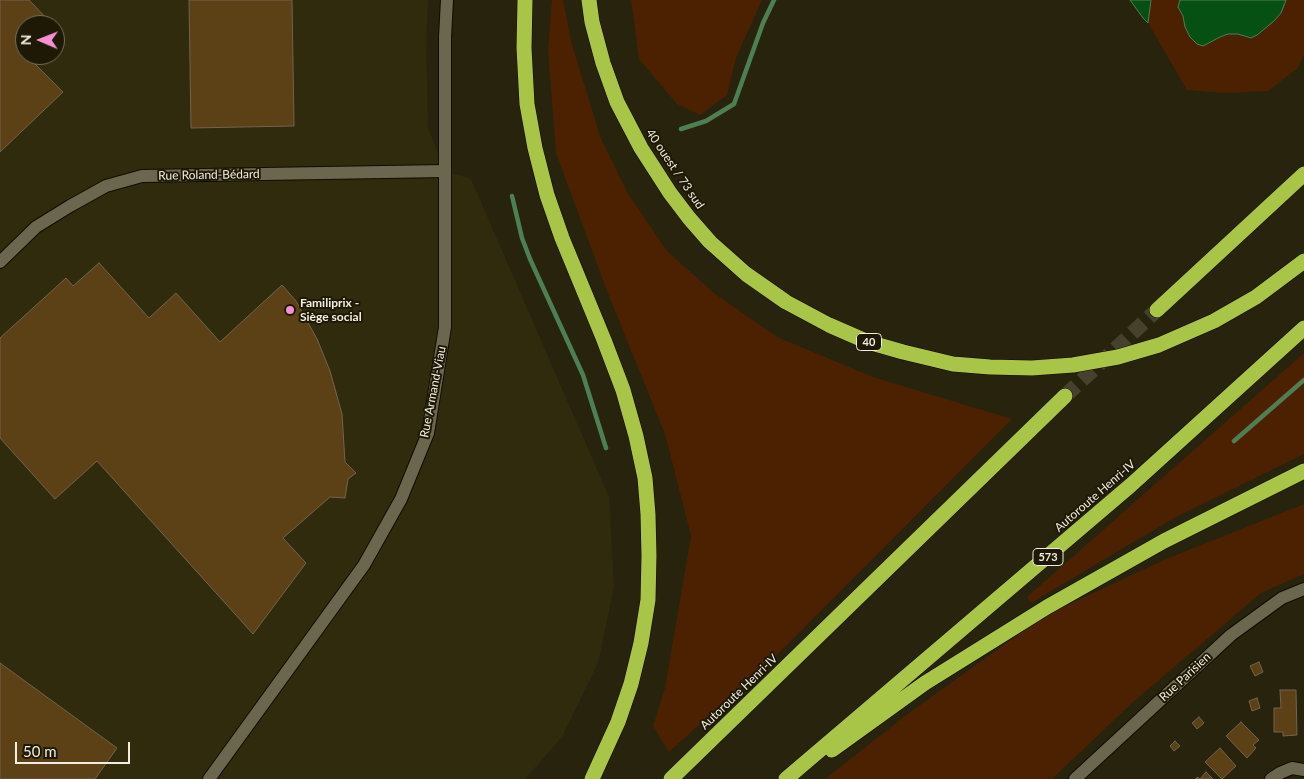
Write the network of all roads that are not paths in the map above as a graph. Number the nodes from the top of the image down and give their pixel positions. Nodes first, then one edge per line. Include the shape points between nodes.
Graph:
1 (448, 0) edge
2 (525, 0) edge
3 (589, 0) edge
4 (445, 171) junction
5 (1304, 174) edge
6 (1304, 261) edge
7 (0, 262) edge
8 (1156, 310) tunnel mouth
9 (1304, 328) edge
10 (1065, 396) tunnel mouth
11 (1304, 471) edge
12 (1304, 589) edge
13 (1304, 770) edge
14 (209, 779) edge
15 (592, 779) edge
16 (671, 779) edge
17 (786, 779) edge
18 (793, 779) edge
19 (1076, 779) edge
20 (1271, 779) edge

1 - 4 street, Rue Armand-Viau
2 - 15 highway via 527,104 535,148 562,238 622,390 636,436 648,514 648,600 641,643 629,692
3 - 6 highway, 40 ouest / 73 sud / 40 via 603,64 617,102 641,148 688,218 746,274 786,302 868,342 953,364 1032,368 1082,363 1159,345 1214,321
4 - 7 street, Rue Roland-Bédard via 142,176 106,186 70,206 36,227
4 - 14 street, Rue Armand-Viau via 445,327 428,433 401,498 364,565
5 - 8 highway
9 - 17 highway, Autoroute Henri-IV / 573 via 1131,485
10 - 16 highway, Autoroute Henri-IV
11 - 18 highway via 1164,541 1039,612 926,683
12 - 19 street, Rue Parisien via 1282,598 1231,635
13 - 20 street via 1292,768

